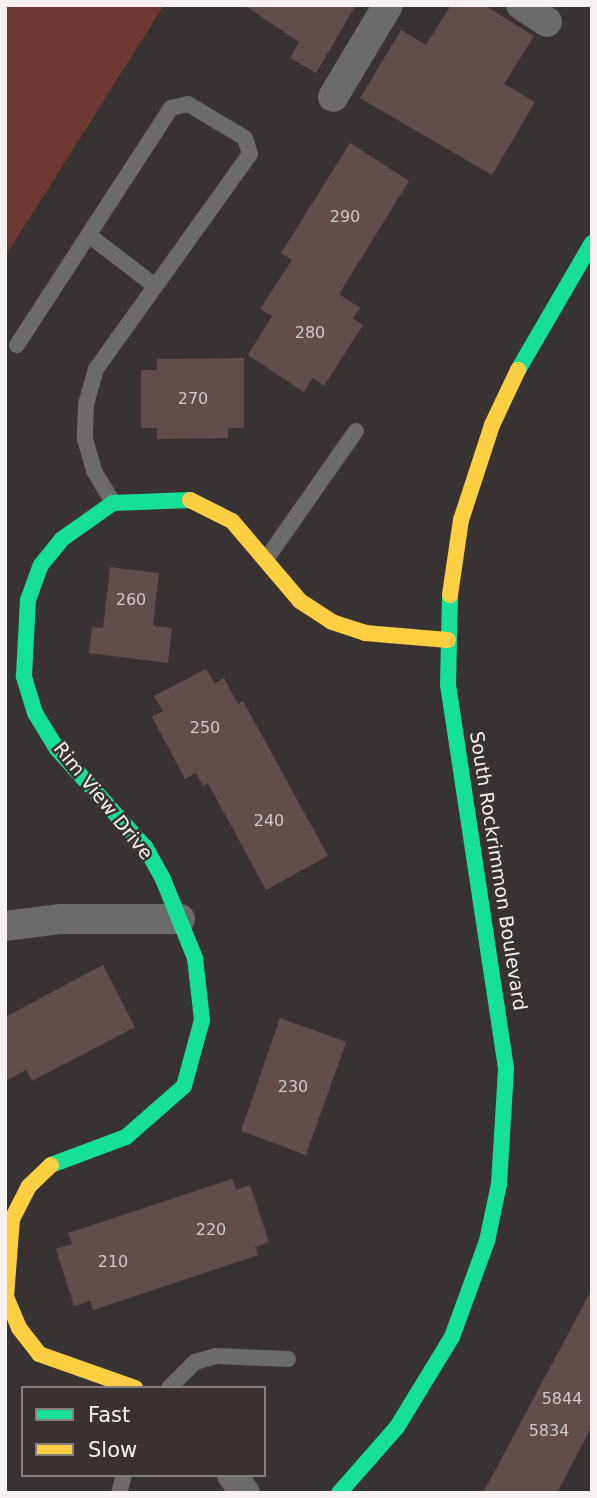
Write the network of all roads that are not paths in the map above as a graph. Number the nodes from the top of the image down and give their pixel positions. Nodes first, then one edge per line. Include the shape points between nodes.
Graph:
1 (388, 5) edge
2 (521, 5) edge
3 (547, 22) dead end
4 (333, 97) dead end
5 (90, 236) junction
6 (592, 243) edge
7 (155, 286) junction
8 (17, 345) dead end
9 (356, 431) dead end
10 (113, 503) junction
11 (267, 558) junction
12 (448, 640) junction
13 (180, 919) junction
14 (5, 926) edge
15 (6, 1297) edge
16 (288, 1359) dead end
17 (129, 1386) edge
18 (171, 1386) edge
19 (233, 1477) edge
20 (245, 1493) edge
21 (339, 1493) edge

1 - 4 street
2 - 3 street
5 - 7 lane
5 - 7 lane via 171,108 188,104 245,138 250,154
5 - 8 lane
6 - 12 street, South Rockrimmon Boulevard via 530,344 484,447 461,520
7 - 10 lane via 96,369 86,404 85,439 94,471
9 - 11 lane
10 - 11 street, Rim View Drive via 157,497 207,504
10 - 13 street, Rim View Drive via 62,539 41,565 28,600 24,676 35,713 52,740 145,848
11 - 12 street, Rim View Drive via 300,601 332,622 365,633
12 - 21 street, South Rockrimmon Boulevard via 448,685 506,1068 499,1184 487,1241 452,1337 397,1427
13 - 14 street via 60,919
13 - 15 street, Rim View Drive via 201,988 197,1053 184,1086 126,1137 49,1166 29,1186 12,1219
15 - 17 street, Rim View Drive via 19,1328 39,1354
16 - 18 lane via 216,1356 195,1362
19 - 20 street

